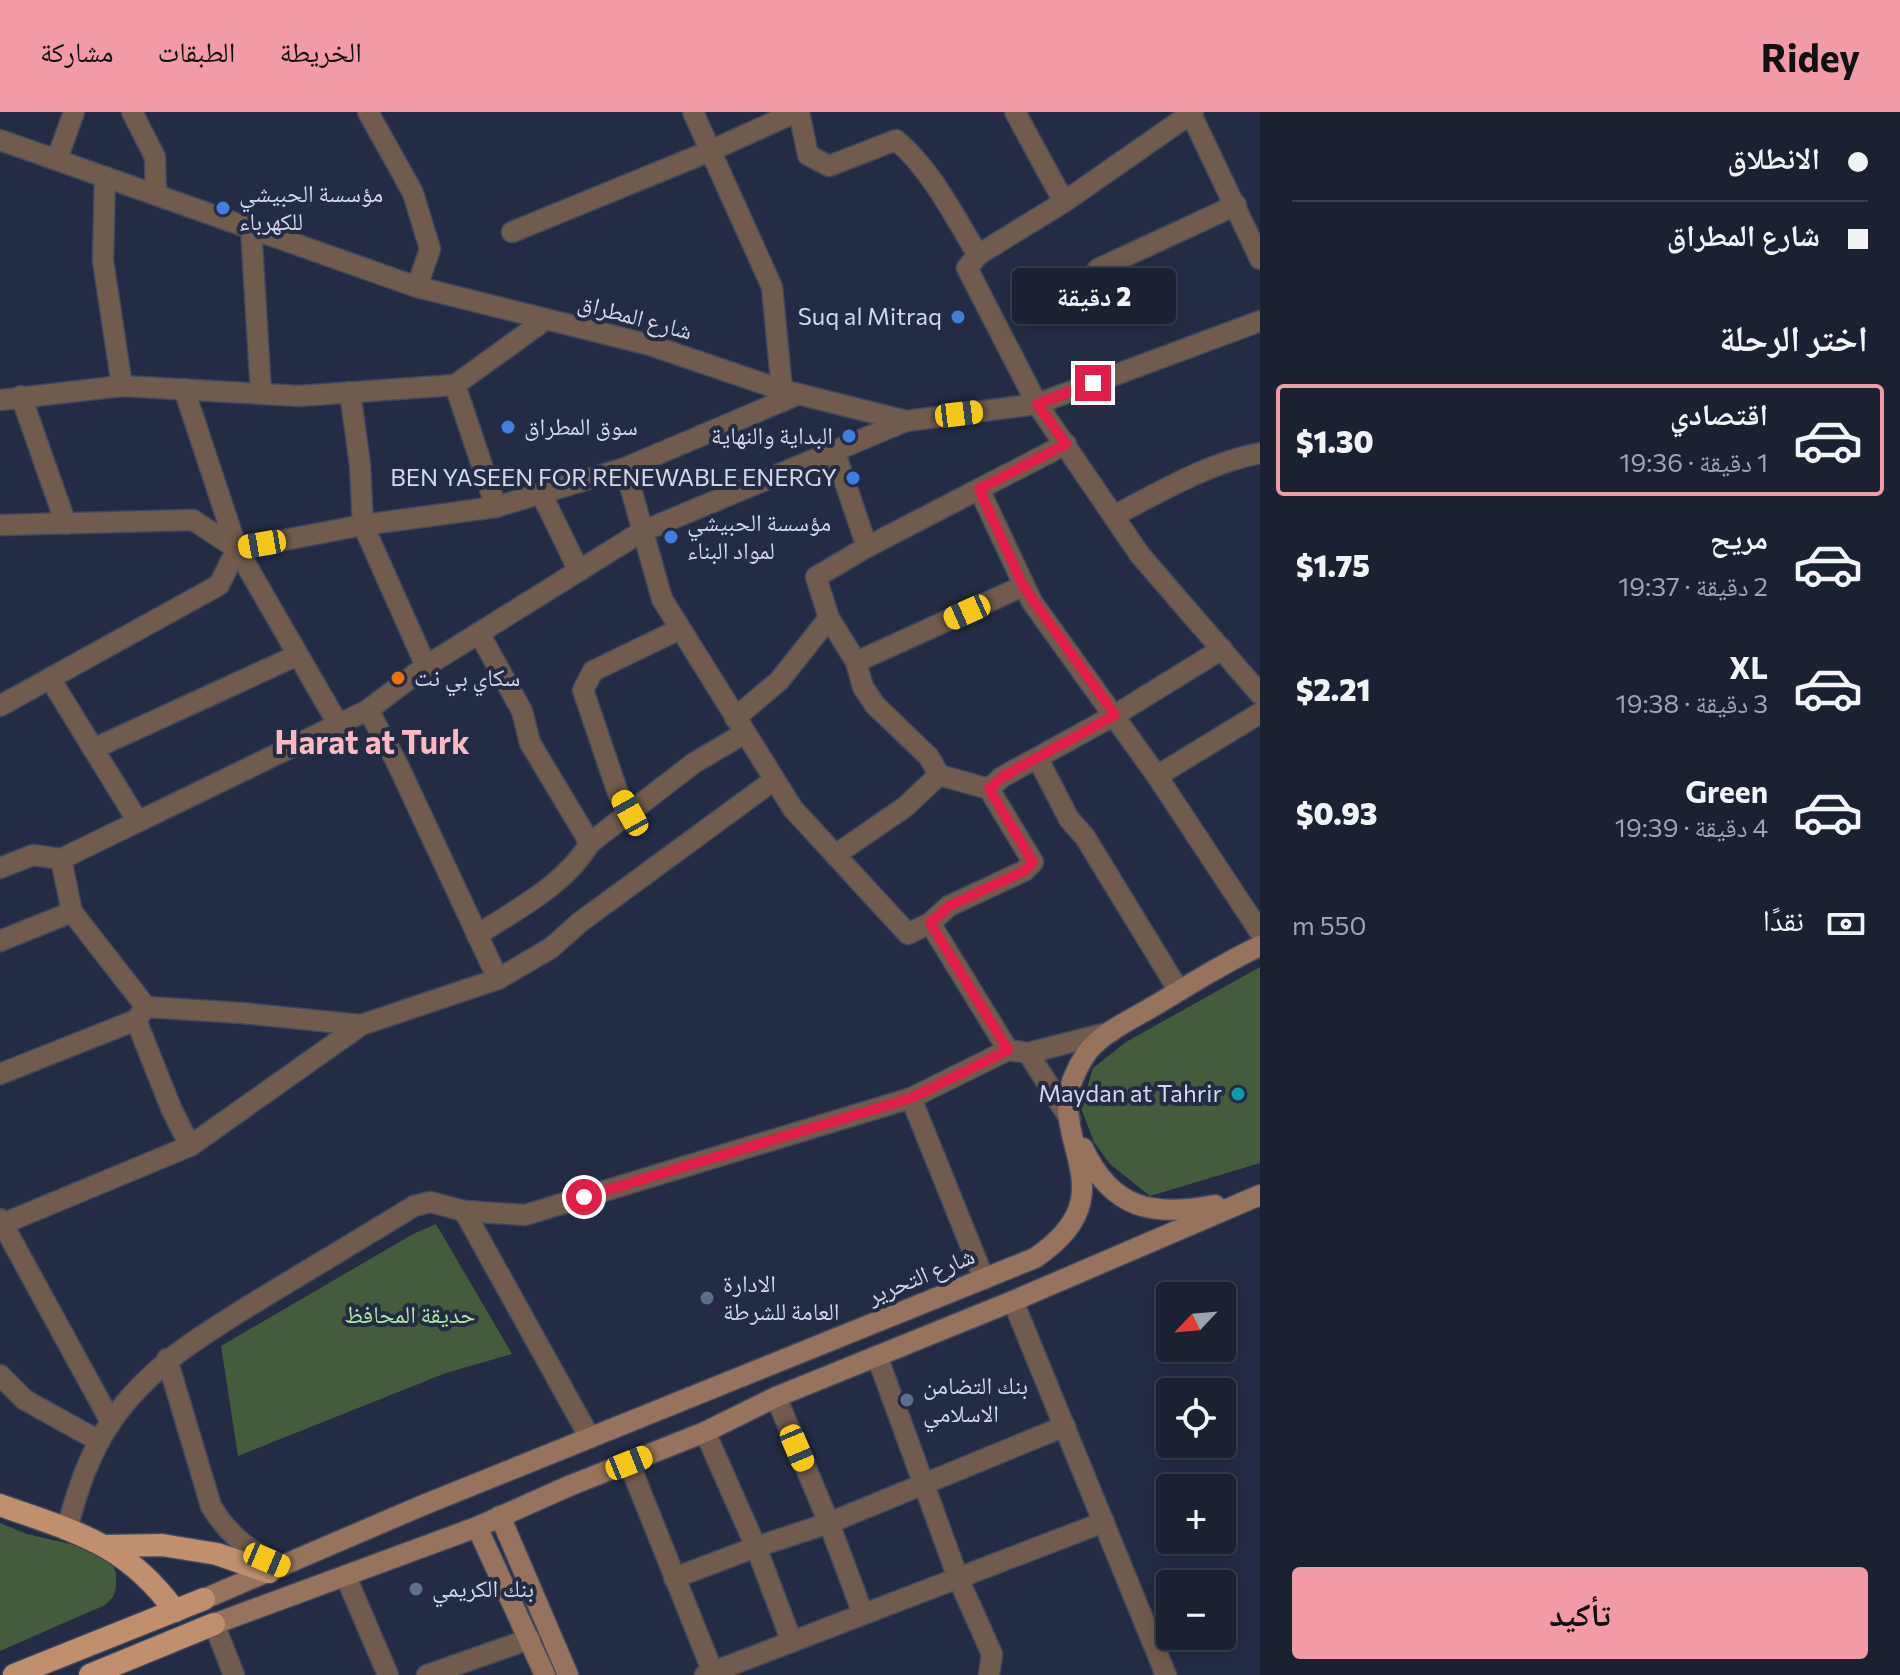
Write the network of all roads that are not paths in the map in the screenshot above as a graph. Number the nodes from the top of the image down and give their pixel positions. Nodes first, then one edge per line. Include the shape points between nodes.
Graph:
1 (74, 112) edge
2 (132, 112) edge
3 (368, 112) edge
4 (693, 112) edge
5 (798, 112) edge
6 (1015, 112) edge
7 (1192, 113) edge
8 (0, 140) edge
9 (710, 151) junction
10 (57, 159) junction
11 (105, 177) junction
12 (156, 194) junction
13 (1064, 202) junction
14 (1236, 205) junction
15 (251, 228) junction
16 (512, 232) dead end
17 (978, 255) junction
18 (1260, 259) edge
19 (1098, 269) dead end
20 (417, 287) junction
21 (545, 320) junction
22 (1260, 321) edge
23 (455, 385) junction
24 (122, 386) junction
25 (184, 389) junction
26 (350, 392) junction
27 (790, 392) junction
28 (261, 393) junction
29 (21, 396) junction
30 (0, 400) edge
31 (1037, 404) junction
32 (906, 421) junction
33 (1066, 444) junction
34 (834, 450) junction
35 (1260, 453) edge
36 (625, 468) junction
37 (979, 489) junction
38 (541, 493) junction
39 (496, 507) junction
40 (1115, 515) junction
41 (66, 524) junction
42 (0, 525) edge
43 (363, 525) junction
44 (641, 532) junction
45 (867, 547) junction
46 (237, 549) junction
47 (579, 571) junction
48 (1023, 586) junction
49 (829, 618) junction
50 (680, 629) junction
51 (479, 633) junction
52 (1222, 649) junction
53 (298, 655) junction
54 (856, 662) junction
55 (426, 666) junction
56 (51, 680) junction
57 (1260, 694) edge
58 (0, 706) edge
59 (368, 710) junction
60 (1260, 713) edge
61 (1115, 715) junction
62 (338, 724) junction
63 (740, 725) junction
64 (93, 749) junction
65 (1038, 759) junction
66 (939, 775) junction
67 (1157, 776) junction
68 (774, 780) junction
69 (989, 789) junction
70 (630, 813) junction
71 (137, 820) junction
72 (590, 843) junction
73 (835, 855) junction
74 (61, 859) junction
75 (0, 868) edge
76 (72, 912) junction
77 (930, 923) junction
78 (1260, 934) edge
79 (477, 935) junction
80 (0, 941) edge
81 (1260, 946) edge
82 (1232, 959) junction
83 (498, 979) junction
84 (1179, 991) junction
85 (141, 1014) junction
86 (361, 1025) junction
87 (1111, 1032) junction
88 (1018, 1052) junction
89 (0, 1074) edge
90 (911, 1098) junction
91 (1070, 1119) junction
92 (190, 1146) junction
93 (1259, 1196) edge
94 (464, 1211) junction
95 (1, 1222) edge
96 (984, 1279) junction
97 (1013, 1301) junction
98 (877, 1356) junction
99 (167, 1359) junction
100 (0, 1375) edge
101 (776, 1397) junction
102 (111, 1422) junction
103 (1065, 1426) junction
104 (705, 1432) junction
105 (596, 1436) junction
106 (99, 1441) junction
107 (555, 1452) junction
108 (622, 1465) junction
109 (924, 1484) junction
110 (569, 1486) junction
111 (0, 1505) edge
112 (500, 1516) junction
113 (1104, 1522) junction
114 (829, 1523) junction
115 (477, 1527) junction
116 (67, 1529) junction
117 (106, 1546) junction
118 (756, 1547) junction
119 (276, 1569) junction
120 (346, 1577) junction
121 (674, 1578) junction
122 (958, 1578) junction
123 (204, 1599) joint
124 (175, 1611) junction
125 (863, 1614) junction
126 (214, 1624) junction
127 (530, 1639) junction
128 (792, 1642) junction
129 (710, 1674) edge
130 (14, 1675) edge
131 (90, 1675) edge
132 (234, 1675) edge
133 (388, 1675) edge
134 (427, 1675) edge
135 (545, 1675) edge
136 (568, 1675) edge
137 (989, 1675) edge
138 (1166, 1675) edge

1 - 10 street
2 - 12 street via 155,157
3 - 20 street via 413,193 430,249
4 - 9 street
5 - 9 street
5 - 17 street via 808,155 829,166 896,140 934,186
6 - 13 street
7 - 13 street
7 - 14 street
8 - 10 street, شارع المطراق
9 - 16 street
9 - 27 street via 772,287
10 - 11 street, شارع المطراق
11 - 12 street, شارع المطراق
11 - 24 street via 103,261
12 - 15 street, شارع المطراق
13 - 17 street
14 - 18 street
14 - 19 street
15 - 20 street, شارع المطراق
15 - 28 street
17 - 31 street via 967,268
20 - 21 street, شارع المطراق
21 - 23 street
21 - 27 street, شارع المطراق via 650,345
22 - 31 street, شارع المطراق
23 - 26 street
23 - 39 street
24 - 25 street
24 - 29 street
25 - 28 street
25 - 46 street
26 - 28 street
26 - 43 street
27 - 32 street, شارع المطراق
27 - 36 street
29 - 30 street
29 - 41 street
31 - 32 street, شارع المطراق
31 - 33 street
32 - 34 street
33 - 37 street
33 - 40 street
34 - 44 street
34 - 45 street
35 - 40 street via 1189,477
36 - 38 street
36 - 44 street
37 - 45 street
37 - 48 street
38 - 39 street
38 - 47 street
39 - 43 street
40 - 52 street via 1140,555
41 - 42 street
41 - 46 street via 193,520
43 - 46 street
43 - 55 street
44 - 47 street
44 - 50 street via 662,599
45 - 49 street via 816,577
46 - 53 street
46 - 56 street via 219,585
47 - 51 street
48 - 54 street
48 - 61 street
49 - 54 street
49 - 63 street
50 - 63 street
50 - 70 street via 593,671 583,690 618,793
51 - 55 street
51 - 72 street via 522,711 530,743
52 - 57 street
52 - 61 street
53 - 62 street
53 - 64 street
54 - 66 street via 875,705 929,757
55 - 59 street
56 - 58 street
56 - 64 street
59 - 62 street
59 - 79 street
60 - 67 street
61 - 65 street
61 - 67 street
62 - 71 street
63 - 68 street
63 - 70 street
64 - 71 street
65 - 69 street
65 - 84 street via 1069,819
66 - 69 street
66 - 73 street via 905,807
67 - 78 street
68 - 73 street
68 - 83 street via 551,948
69 - 77 street via 1033,862 949,906
70 - 72 street
71 - 74 street
72 - 79 street via 580,860 546,890
73 - 77 street via 908,934
74 - 75 street via 33,855
74 - 76 street
76 - 80 street
76 - 85 street
77 - 88 street
78 - 82 street
79 - 83 street
81 - 82 main road, شارع التحرير
82 - 84 main road, شارع التحرير
83 - 86 street
84 - 87 main road, شارع التحرير
85 - 86 street via 242,1013
85 - 89 street
85 - 92 street via 171,1108
86 - 92 street
87 - 88 street
87 - 91 main road, شارع التحرير via 1088,1051 1075,1073 1067,1094
88 - 90 street
88 - 91 street
90 - 94 street via 525,1215
90 - 96 street
91 - 93 main road via 1106,1184 1144,1207 1189,1210
91 - 96 main road, شارع التحرير via 1083,1189 1070,1227 1056,1245 1035,1258
92 - 95 street
93 - 97 main road
94 - 99 street via 430,1202 414,1206
94 - 105 street
95 - 102 street
96 - 105 main road, شارع التحرير
97 - 98 main road
97 - 103 street
98 - 101 main road
98 - 109 street
99 - 102 street
99 - 119 street via 211,1506 239,1541
100 - 106 street via 25,1400
101 - 104 main road
101 - 114 street
102 - 106 street
103 - 109 street
103 - 113 street
104 - 108 main road
104 - 118 street
105 - 107 main road, شارع التحرير
105 - 108 main road via 603,1456
106 - 116 street via 79,1483
107 - 110 main road via 571,1466
107 - 119 main road, شارع التحرير
108 - 110 main road
108 - 121 street
109 - 114 street
109 - 122 street
110 - 112 main road
111 - 116 highway
112 - 115 main road
112 - 136 main road
113 - 122 street
113 - 138 street
114 - 118 street
114 - 125 street
115 - 120 main road
115 - 127 main road
116 - 117 highway
117 - 119 highway via 162,1545
117 - 124 highway via 141,1570
118 - 121 street
118 - 128 street
119 - 123 main road, شارع التحرير
120 - 126 main road
120 - 133 street
121 - 129 street
122 - 125 street
122 - 137 street via 992,1654
123 - 124 highway
124 - 130 highway
125 - 128 street
126 - 131 highway
126 - 132 street
127 - 134 street
127 - 135 main road
128 - 129 street

